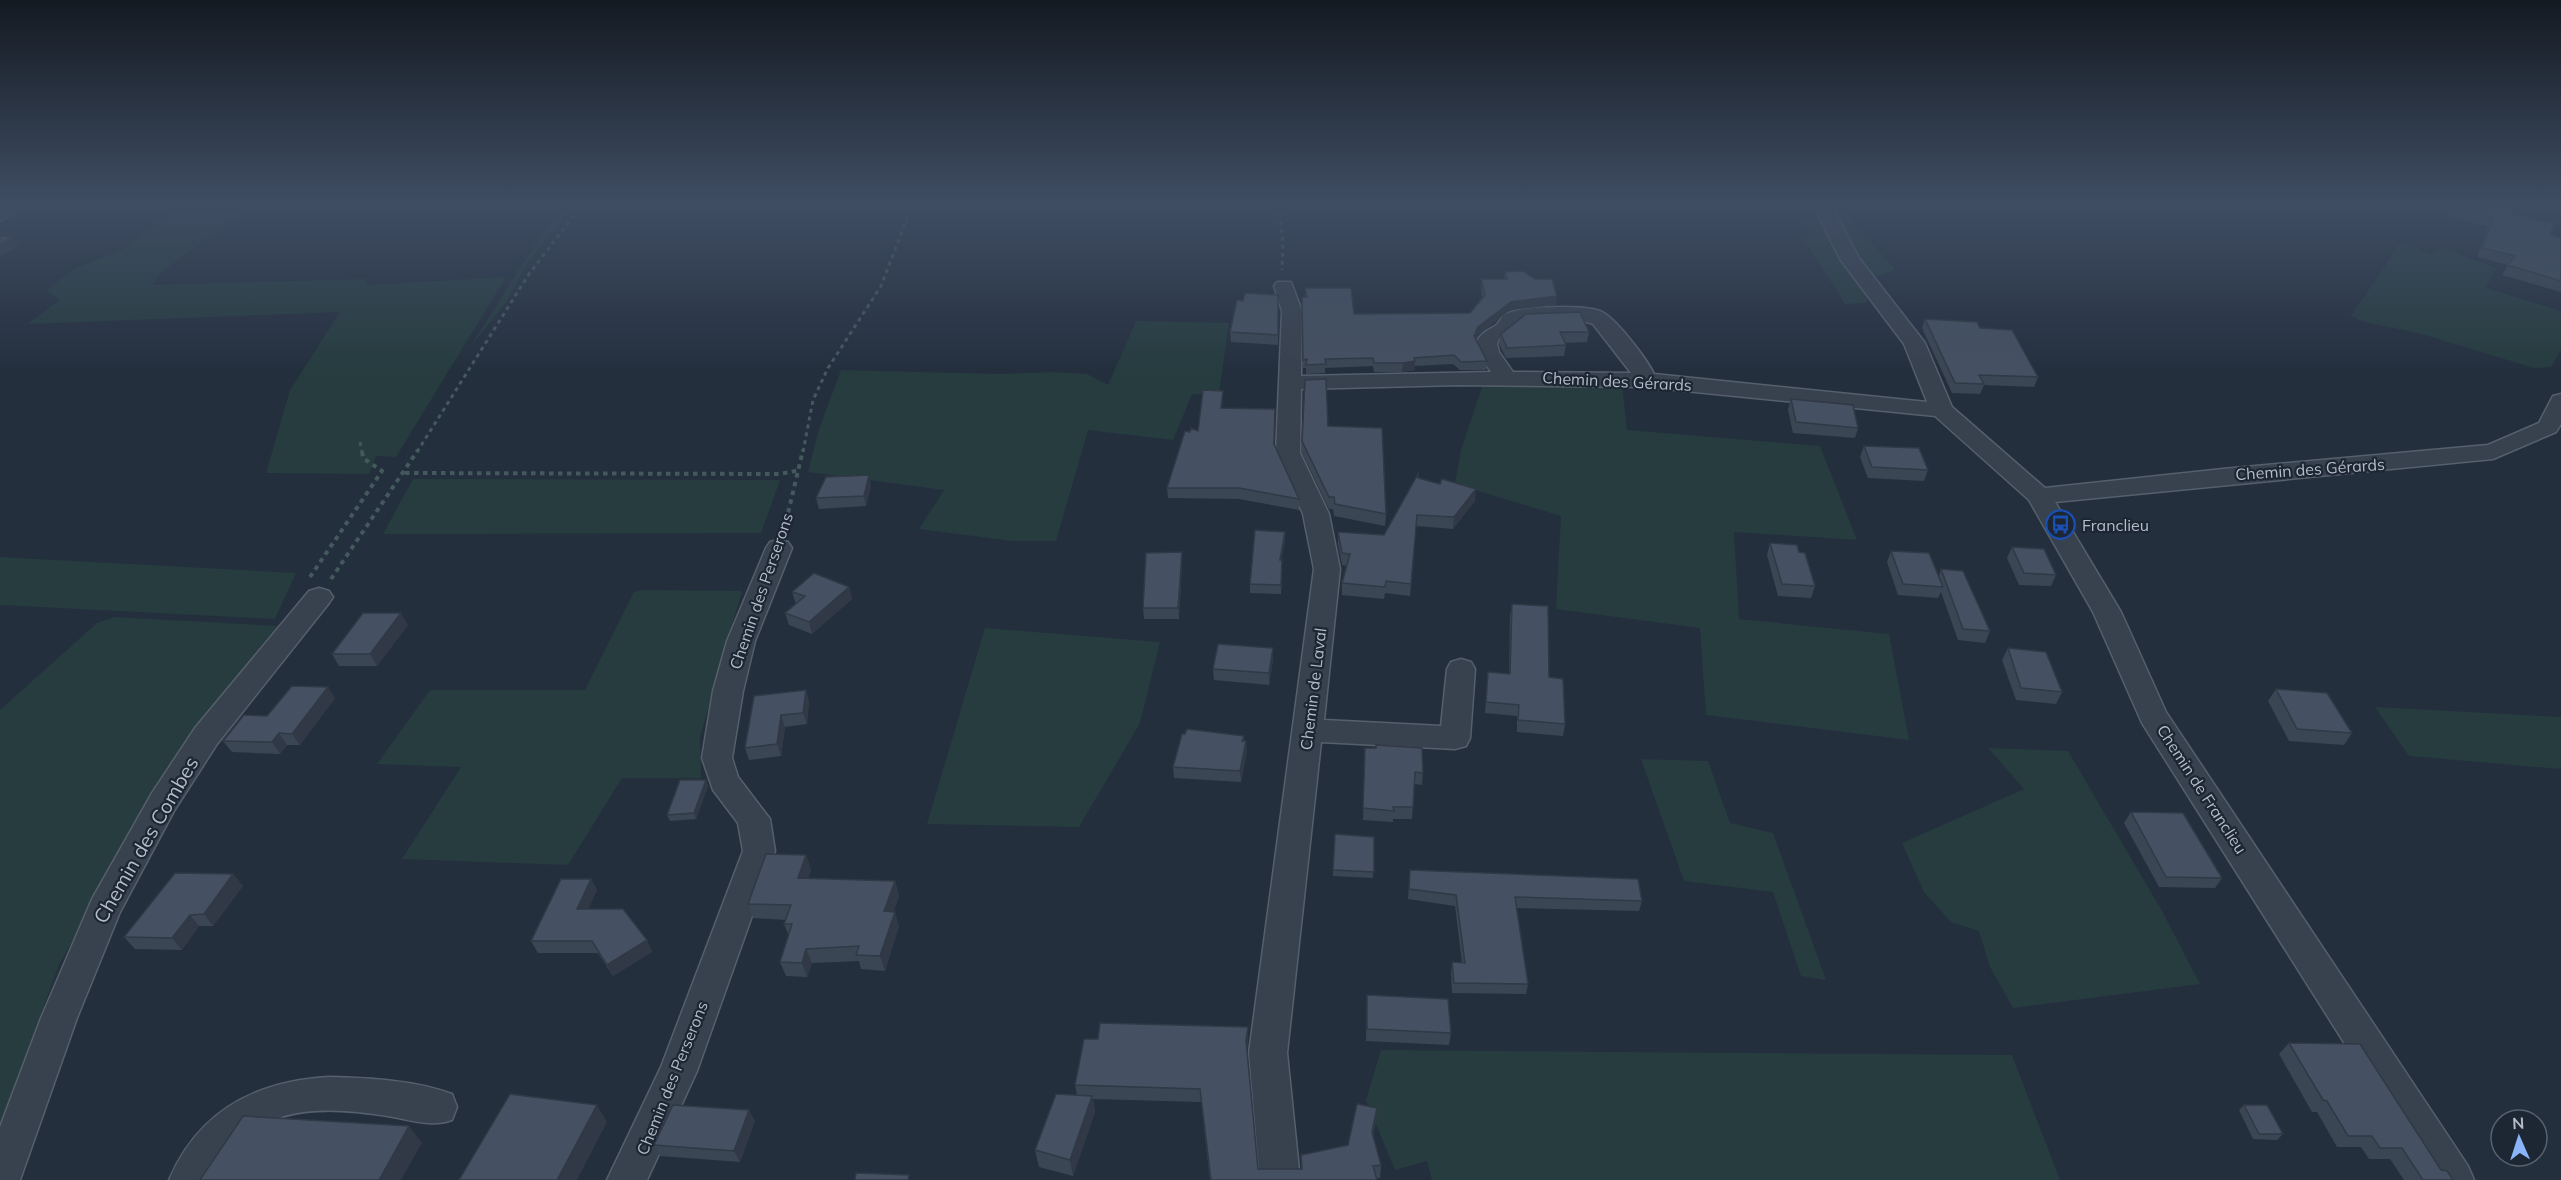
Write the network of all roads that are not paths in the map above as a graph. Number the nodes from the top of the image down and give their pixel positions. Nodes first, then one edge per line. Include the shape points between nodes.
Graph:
1 (1851, 260) edge
2 (1284, 286) road end
3 (1506, 378) junction
4 (1645, 380) junction
5 (1291, 383) junction
6 (2561, 401) edge
7 (1942, 410) junction
8 (2038, 496) junction
9 (779, 548) road end
10 (312, 606) road end
11 (1461, 669) dead end
12 (1308, 730) junction
13 (438, 1107) dead end
14 (0, 1180) edge
15 (189, 1180) edge
16 (627, 1180) edge
17 (1280, 1180) edge
18 (2454, 1180) edge

1 - 7 street via 1914,344
2 - 5 street, Chemin de Laval via 1292,311
3 - 4 street, Chemin des Gérards
3 - 4 street via 1488,352 1486,344 1491,335 1521,316 1581,314 1600,320 1639,366
3 - 5 street, Chemin des Gérards
4 - 7 street, Chemin des Gérards
5 - 12 street, Chemin de Laval via 1288,453 1316,514 1327,569
6 - 8 street, Chemin des Gérards via 2548,427 2493,452
7 - 8 street, Chemin de Franclieu
8 - 18 street, Chemin de Franclieu via 2107,612 2153,714
9 - 16 street, Chemin des Perserons via 741,641 717,758 724,782 754,819 759,851 678,1071
10 - 14 street, Chemin des Combes via 206,736 163,802 104,909
11 - 12 street via 1455,738
12 - 17 street, Chemin de Laval via 1268,1053
13 - 15 street via 361,1094 292,1098 256,1110 229,1128

